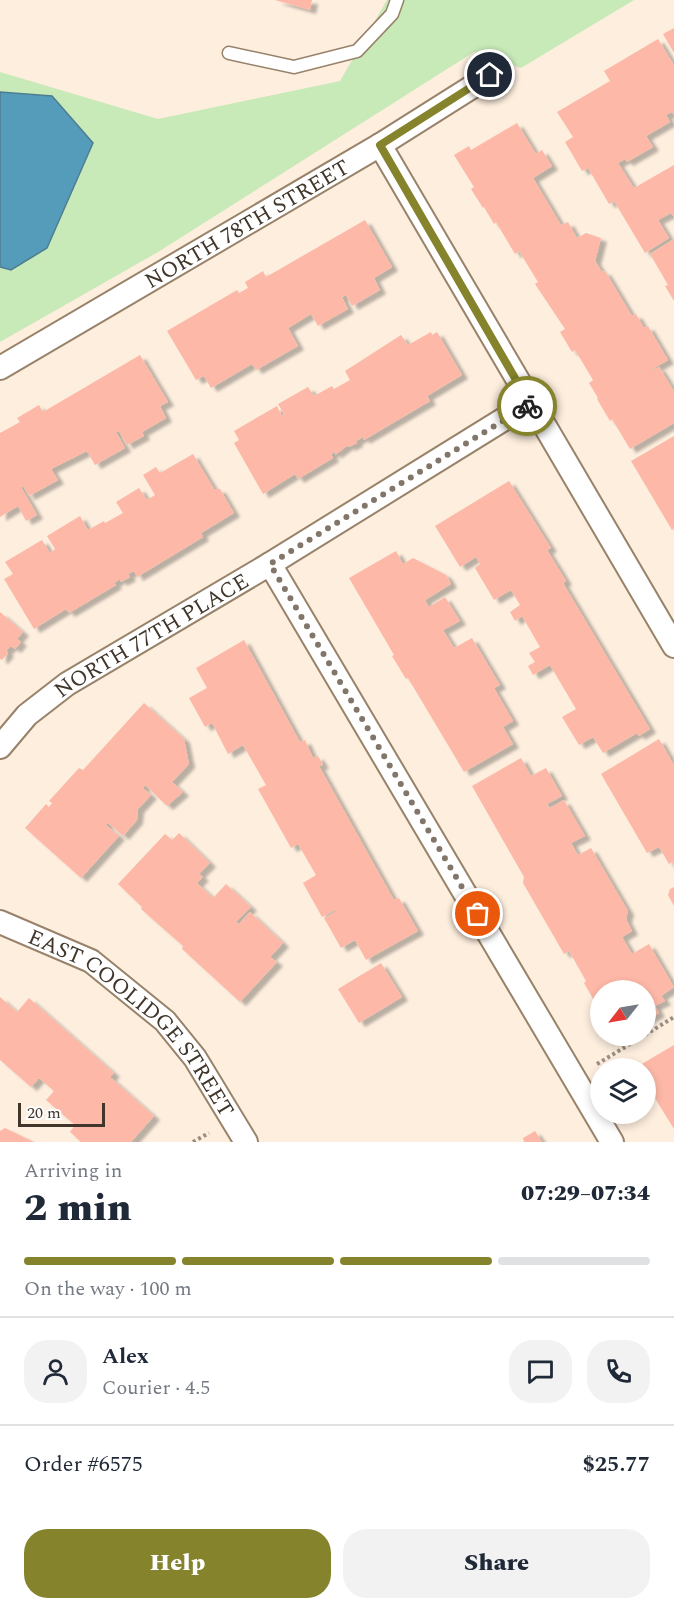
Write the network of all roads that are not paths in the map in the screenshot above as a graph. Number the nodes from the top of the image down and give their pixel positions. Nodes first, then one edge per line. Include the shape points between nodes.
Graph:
1 (397, 0) edge
2 (229, 53) dead end
3 (490, 75) dead end
4 (380, 145) junction
5 (0, 368) edge
6 (530, 404) junction
7 (270, 564) junction
8 (674, 646) edge
9 (0, 747) edge
10 (0, 921) edge
11 (246, 1142) edge
12 (612, 1142) edge

1 - 2 lane via 392,14 357,51 294,67
3 - 4 street, NORTH 78TH STREET
4 - 5 street, NORTH 78TH STREET
4 - 6 street
6 - 7 street, NORTH 77TH PLACE
6 - 8 street
7 - 9 street, NORTH 77TH PLACE via 67,684 27,714
7 - 12 street
10 - 11 street, EAST COOLIDGE STREET via 91,961 165,1022 195,1058

